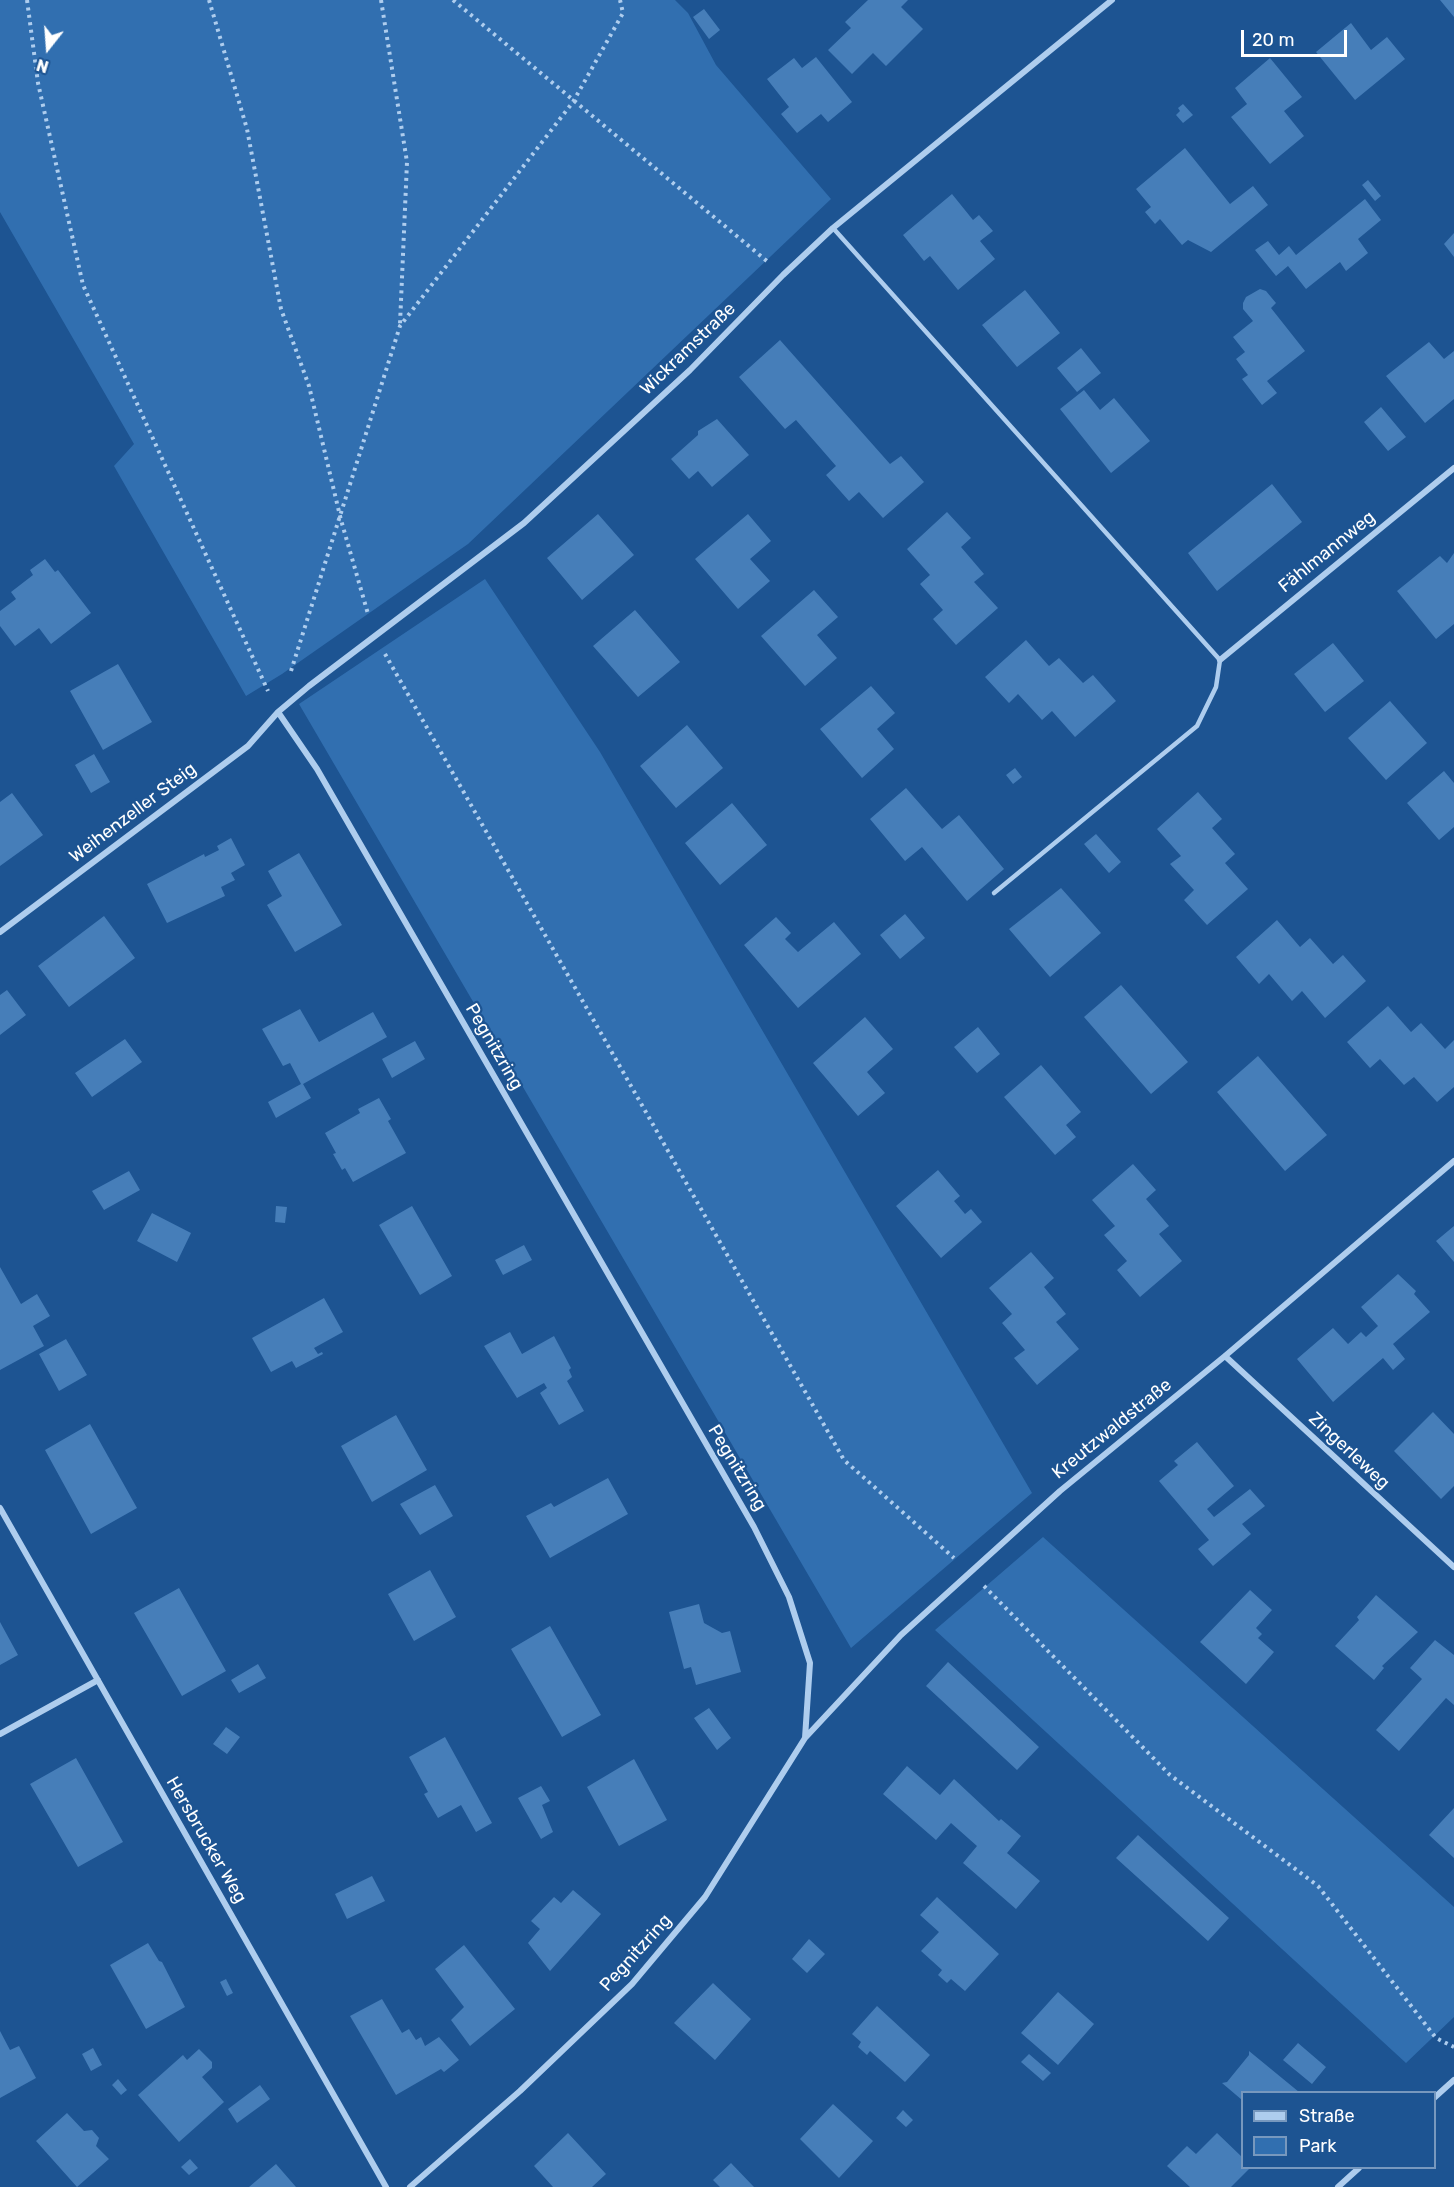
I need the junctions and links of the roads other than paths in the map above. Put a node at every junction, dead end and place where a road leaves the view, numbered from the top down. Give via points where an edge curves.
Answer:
1 (1113, 0) edge
2 (833, 228) junction
3 (1454, 468) edge
4 (1220, 660) junction
5 (278, 712) junction
6 (994, 893) dead end
7 (0, 932) edge
8 (1454, 1161) edge
9 (1225, 1356) junction
10 (0, 1508) edge
11 (1454, 1568) edge
12 (98, 1680) junction
13 (0, 1734) edge
14 (805, 1738) junction
15 (1454, 2080) edge
16 (1436, 2096) edge
17 (1358, 2169) edge
18 (386, 2187) edge
19 (410, 2187) edge
20 (1338, 2187) edge

1 - 2 street, Wickramstraße
2 - 4 lane
2 - 5 street, Wickramstraße via 690,370 524,523
3 - 4 street, Fählmannweg
4 - 6 lane via 1216,687 1197,726
5 - 7 street, Weihenzeller Steig via 248,746
5 - 14 street, Pegnitzring via 317,769 754,1527 789,1597 810,1663
8 - 9 street, Kreutzwaldstraße
9 - 11 street, Zingerleweg
9 - 14 street, Kreutzwaldstraße via 1060,1491 970,1572 901,1635
10 - 12 street, Hersbrucker Weg
12 - 13 street
12 - 18 street, Hersbrucker Weg
14 - 19 street, Pegnitzring via 705,1897 632,1984 520,2091
15 - 16 street
17 - 20 street

